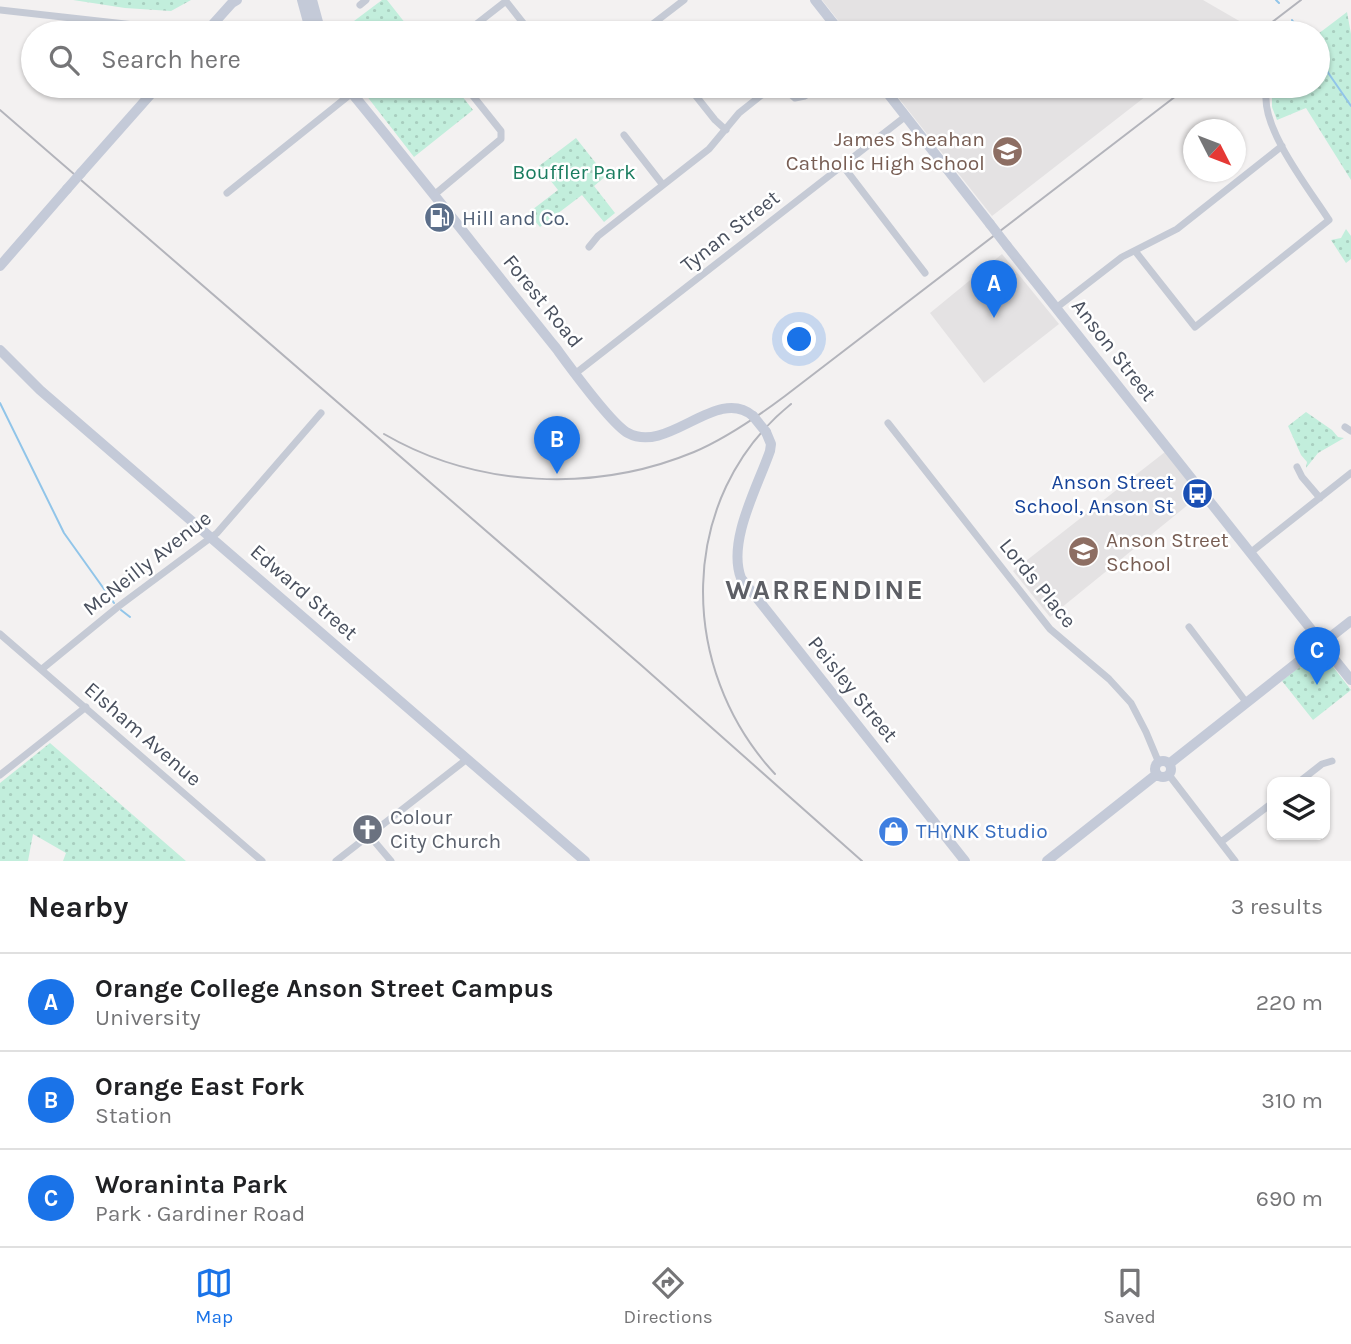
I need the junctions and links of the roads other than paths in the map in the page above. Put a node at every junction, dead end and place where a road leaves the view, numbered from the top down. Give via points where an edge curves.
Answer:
1 (302, 0) edge
2 (312, 0) edge
3 (505, 0) edge
4 (684, 0) edge
5 (815, 0) edge
6 (234, 1) edge
7 (0, 10) edge
8 (93, 21) edge
9 (216, 21) edge
10 (308, 21) edge
11 (318, 21) edge
12 (480, 21) edge
13 (522, 21) edge
14 (657, 21) edge
15 (832, 21) edge
16 (147, 98) edge
17 (338, 98) edge
18 (356, 98) edge
19 (475, 98) edge
20 (698, 98) edge
21 (757, 98) edge
22 (892, 98) edge
23 (1266, 98) edge
24 (906, 116) junction
25 (726, 130) junction
26 (624, 135) dead end
27 (1282, 146) junction
28 (843, 166) junction
29 (663, 185) junction
30 (227, 193) dead end
31 (434, 195) junction
32 (1329, 220) junction
33 (1335, 228) dead end
34 (589, 247) dead end
35 (1135, 251) junction
36 (0, 266) edge
37 (925, 273) dead end
38 (1056, 308) junction
39 (0, 350) edge
40 (576, 373) junction
41 (321, 413) dead end
42 (753, 416) joint
43 (888, 423) dead end
44 (1297, 467) dead end
45 (1351, 473) edge
46 (1320, 498) junction
47 (211, 537) junction
48 (1250, 553) junction
49 (1351, 621) edge
50 (1189, 627) dead end
51 (0, 634) edge
52 (1322, 643) junction
53 (42, 669) junction
54 (1351, 680) edge
55 (1247, 702) junction
56 (86, 708) junction
57 (467, 759) junction
58 (1332, 761) dead end
59 (1163, 769) junction
60 (0, 775) edge
61 (1305, 777) edge
62 (1267, 807) edge
63 (369, 835) junction
64 (1221, 842) junction
65 (262, 861) edge
66 (336, 861) edge
67 (391, 861) edge
68 (584, 861) edge
69 (965, 861) edge
70 (1047, 861) edge
71 (1236, 861) edge

1 - 10 street
2 - 11 street
3 - 12 street
3 - 13 street
4 - 14 street
5 - 15 street
6 - 9 street
7 - 8 street
16 - 36 street, bridge
17 - 30 street
18 - 31 street, Forest Road
19 - 31 street via 501,131 501,139
20 - 25 street
21 - 25 street
22 - 24 street, Anson Street
23 - 27 street via 1268,118
24 - 28 street, Tynan Street
24 - 38 street, Anson Street, bridge
25 - 29 street
26 - 29 street
27 - 32 street
27 - 35 street via 1177,229
28 - 37 street
28 - 40 street, Tynan Street
29 - 34 street
31 - 40 street, Forest Road
32 - 33 street
32 - 35 street via 1195,327
35 - 38 street
38 - 48 street, Anson Street
39 - 47 street, Edward Street
40 - 42 street, Forest Road via 618,426 638,437 657,436 727,408
41 - 47 street, McNeilly Avenue
42 - 69 street, Peisley Street, bridge via 771,443 739,547 741,578
43 - 59 street, Lords Place via 1050,629 1131,703
44 - 46 street
45 - 46 street
46 - 48 street
47 - 53 street, McNeilly Avenue
47 - 57 street, Edward Street
48 - 52 street, Anson Street
49 - 52 street
50 - 55 street
51 - 53 street, Elsham Avenue
52 - 54 street, Anson Street
52 - 55 street
53 - 56 street, Elsham Avenue
55 - 59 street
56 - 60 street
56 - 65 street, Elsham Avenue
57 - 63 street
57 - 68 street, Edward Street
58 - 61 street
59 - 64 street, Lords Place
59 - 70 street
62 - 64 street
63 - 66 street
63 - 67 street
64 - 71 street, Lords Place

